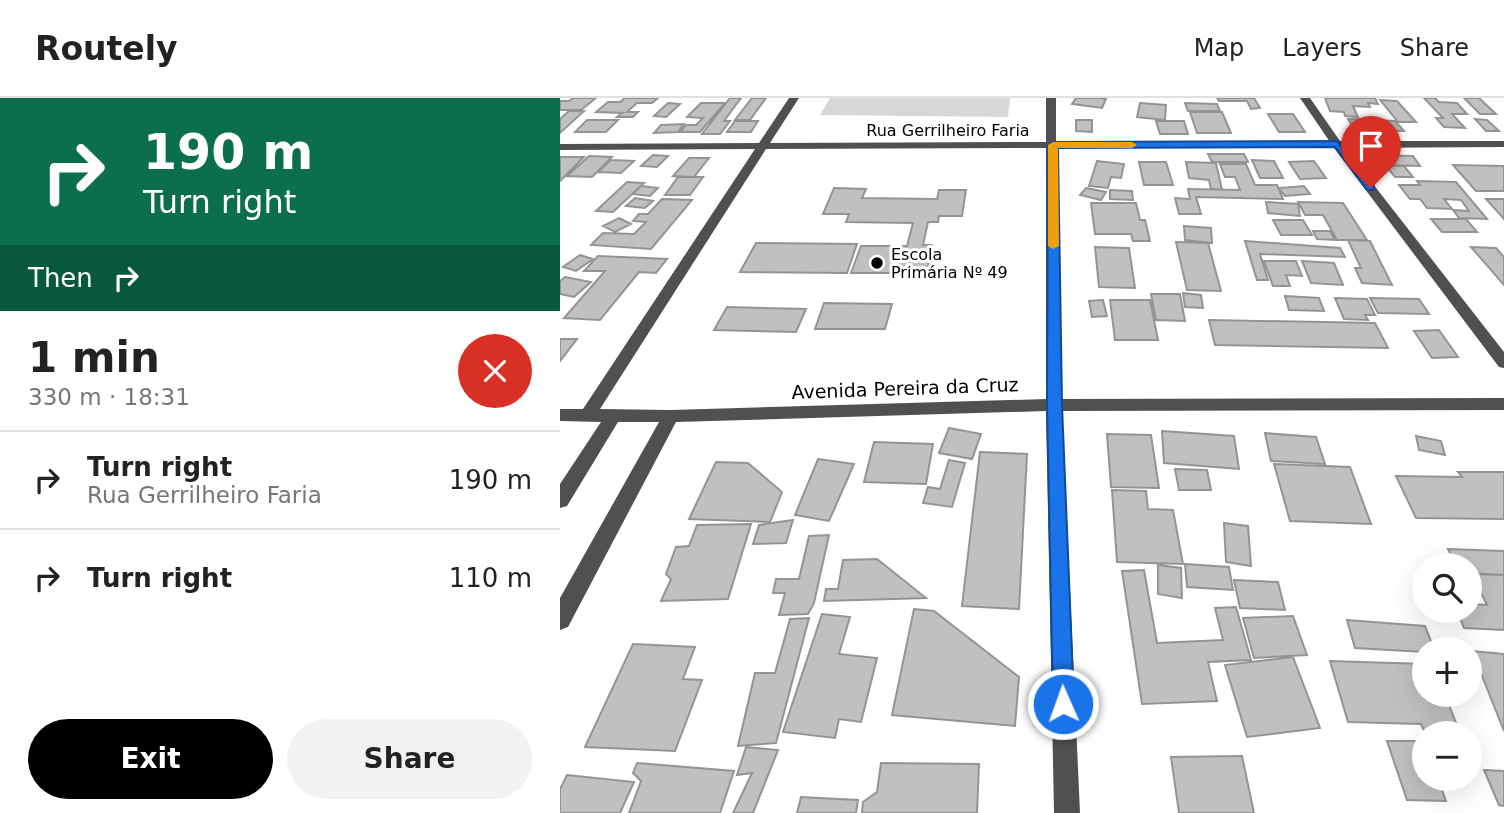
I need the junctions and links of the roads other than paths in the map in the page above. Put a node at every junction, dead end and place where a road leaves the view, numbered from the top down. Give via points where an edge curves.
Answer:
1 (794, 98) edge
2 (1051, 98) edge
3 (1306, 98) edge
4 (1337, 144) junction
5 (1504, 144) edge
6 (1053, 145) junction
7 (560, 147) edge
8 (763, 147) junction
9 (1504, 363) edge
10 (1504, 404) edge
11 (1054, 405) junction
12 (588, 414) junction
13 (560, 415) edge
14 (614, 415) junction
15 (671, 416) junction
16 (560, 500) edge
17 (560, 620) edge
18 (1067, 813) edge

1 - 8 street
2 - 6 street
3 - 4 street
4 - 5 street, Rua Gerrilheiro Faria
4 - 6 street, Rua Gerrilheiro Faria
4 - 9 street
6 - 8 street, Rua Gerrilheiro Faria
6 - 11 street
7 - 8 street, Rua Gerrilheiro Faria
8 - 12 street
10 - 11 street, Avenida Pereira da Cruz
11 - 15 street, Avenida Pereira da Cruz
11 - 18 street
12 - 13 street, Avenida Pereira da Cruz
12 - 14 street, Avenida Pereira da Cruz
14 - 15 street, Avenida Pereira da Cruz
14 - 16 street
15 - 17 street

